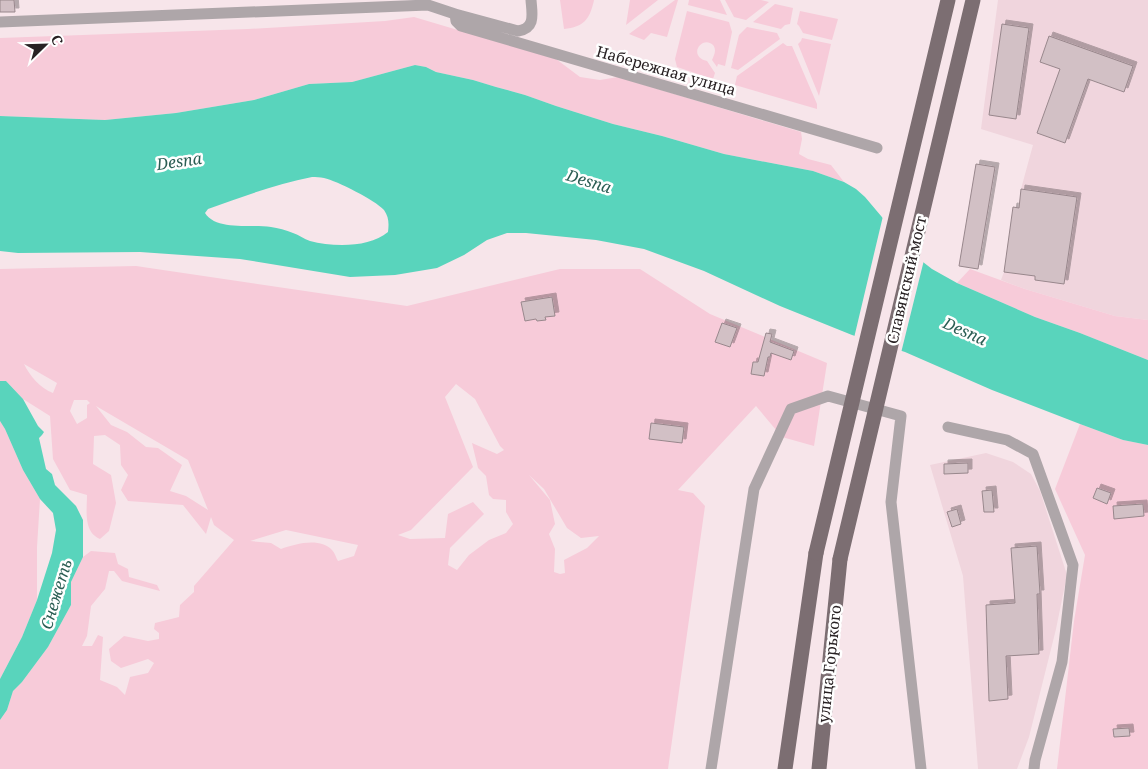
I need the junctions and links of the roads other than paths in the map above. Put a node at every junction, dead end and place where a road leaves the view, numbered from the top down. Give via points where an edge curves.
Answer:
1 (531, 0) edge
2 (948, 0) edge
3 (973, 0) edge
4 (455, 14) junction
5 (0, 22) edge
6 (877, 148) dead end
7 (948, 427) dead end
8 (840, 559) joint
9 (711, 769) edge
10 (785, 769) edge
11 (820, 769) edge
12 (921, 769) edge
13 (1034, 769) edge

1 - 4 street, Набережная улица via 532,17 530,26 525,30 518,31
2 - 10 main road, Славянский мост, bridge via 816,553
3 - 8 main road, Славянский мост, bridge
4 - 5 street, Набережная улица via 428,5
4 - 6 street, Набережная улица via 460,26
7 - 13 street via 1007,440 1033,454 1073,565 1062,662
8 - 11 main road, улица Горького
9 - 12 street via 754,489 791,409 828,396 901,416 891,502

